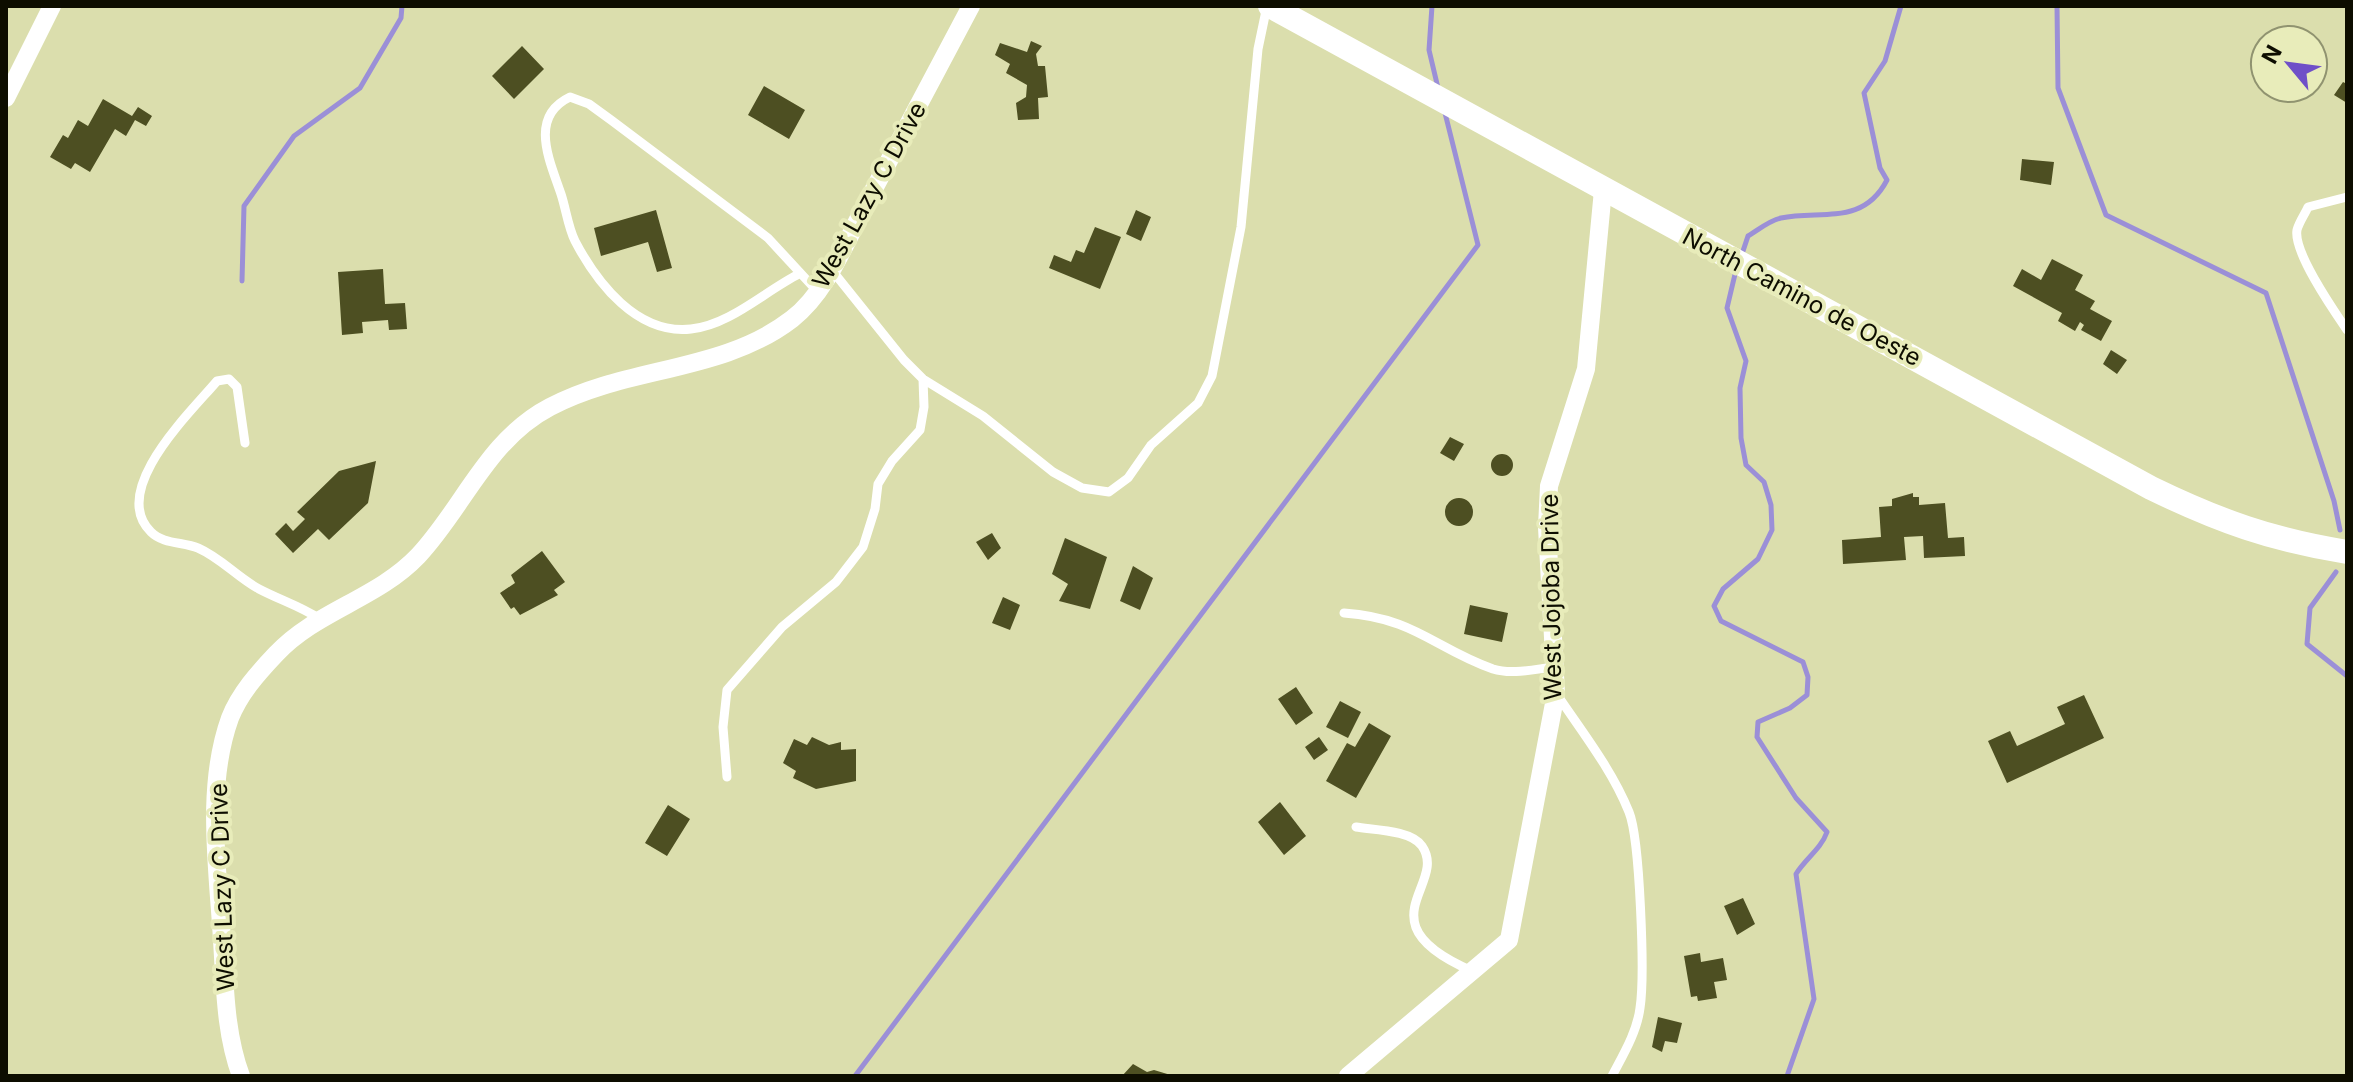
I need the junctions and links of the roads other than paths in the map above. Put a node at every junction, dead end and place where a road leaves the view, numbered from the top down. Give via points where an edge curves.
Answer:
1 (52, 6) edge
2 (971, 6) edge
3 (1269, 6) edge
4 (6, 98) edge
5 (1603, 190) junction
6 (2347, 197) edge
7 (831, 269) junction
8 (799, 274) junction
9 (817, 291) junction
10 (2347, 330) edge
11 (923, 379) junction
12 (245, 443) dead end
13 (2347, 552) edge
14 (1344, 613) dead end
15 (320, 619) junction
16 (1555, 667) junction
17 (1556, 693) junction
18 (727, 777) dead end
19 (1356, 827) dead end
20 (1472, 971) junction
21 (241, 1076) edge
22 (1348, 1076) edge
23 (1612, 1076) edge

1 - 4 street
2 - 7 street, West Lazy C Drive
3 - 5 street, North Camino de Oeste
3 - 11 lane via 1258,49 1241,227 1212,376 1198,403 1109,492 1082,488 1053,472 983,416
5 - 13 street, North Camino de Oeste via 2151,488 2219,521 2294,544
5 - 16 street, West Jojoba Drive via 1586,369 1549,486
6 - 10 lane via 2308,207 2297,231 2314,276
7 - 9 street, West Lazy C Drive
7 - 11 lane
8 - 8 lane via 768,238 600,112 570,97 556,103 543,143 573,239 617,301 637,315 688,330 713,324
8 - 9 lane
9 - 15 street, West Lazy C Drive via 795,317 761,339 716,358 606,382 524,422 465,489 443,528 414,560 374,592
11 - 18 lane via 920,430 878,484 863,547 836,582 782,627 727,690
12 - 15 lane via 237,387 229,379 217,381 154,455 141,496 143,518 159,538 204,551 257,588
14 - 16 lane via 1406,624 1494,669
15 - 21 street, West Lazy C Drive via 279,650 246,688 230,719 219,771 216,845 228,1021
16 - 17 street, West Jojoba Drive
17 - 20 street, West Jojoba Drive via 1509,940
17 - 23 lane via 1606,768 1635,830 1640,1010
19 - 20 lane via 1408,836 1422,846 1426,863 1414,915 1419,934 1430,949
20 - 22 street, West Jojoba Drive

